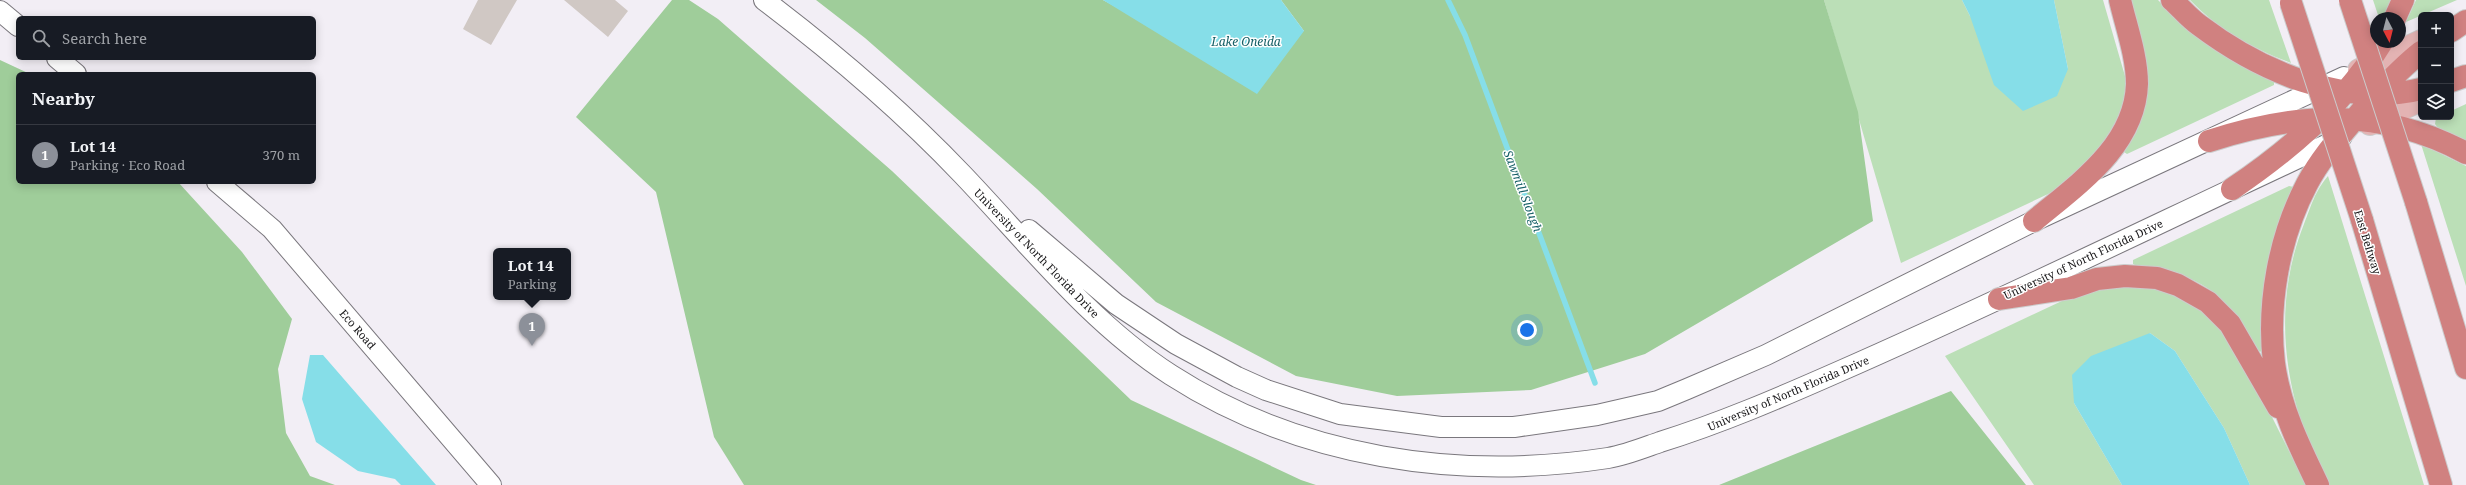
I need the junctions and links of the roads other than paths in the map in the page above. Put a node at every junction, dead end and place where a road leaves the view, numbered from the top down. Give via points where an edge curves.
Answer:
1 (764, 0) edge
2 (2120, 0) edge
3 (2172, 0) edge
4 (2350, 0) edge
5 (2403, 0) edge
6 (2290, 2) edge
7 (0, 11) edge
8 (2398, 12) edge
9 (2466, 20) edge
10 (16, 24) edge
11 (2454, 25) edge
12 (2454, 29) edge
13 (2418, 41) edge
14 (2378, 48) edge
15 (2418, 55) edge
16 (59, 60) edge
17 (2366, 66) junction
18 (74, 72) edge
19 (2466, 78) edge
20 (2454, 80) edge
21 (2345, 84) junction
22 (2454, 84) edge
23 (2324, 86) junction
24 (2418, 89) edge
25 (2376, 94) junction
26 (2418, 101) edge
27 (2320, 118) junction
28 (2364, 123) junction
29 (2339, 139) junction
30 (2208, 141) junction
31 (2466, 153) edge
32 (959, 170) junction
33 (219, 184) edge
34 (2232, 189) junction
35 (2034, 221) junction
36 (1998, 299) junction
37 (2466, 368) edge
38 (2289, 425) junction
39 (491, 485) edge
40 (2318, 485) edge
41 (2441, 485) edge

1 - 32 street, University of North Florida Drive via 857,75
2 - 35 highway via 2133,54 2137,84 2132,112 2118,140 2100,166
3 - 23 highway via 2198,25 2238,52 2284,74
4 - 37 highway, bridge via 2416,202
5 - 8 highway
6 - 41 highway, East Beltway, bridge via 2362,220
7 - 10 street
9 - 11 main road
9 - 12 highway
13 - 17 main road
14 - 17 highway
15 - 25 highway
16 - 18 street
17 - 21 highway
19 - 20 highway
19 - 22 main road
21 - 23 highway
21 - 25 highway
21 - 27 highway
23 - 30 street, University of North Florida Drive
24 - 25 highway
25 - 28 highway
26 - 28 main road
27 - 28 highway
27 - 30 highway via 2272,123
27 - 34 highway via 2268,164
28 - 29 highway
28 - 31 highway via 2419,132
29 - 34 street, University of North Florida Drive
29 - 38 highway via 2307,182 2286,238 2277,275 2272,319 2274,364
30 - 35 street, University of North Florida Drive
32 - 35 street, University of North Florida Drive via 1116,304 1176,344 1237,378 1340,414 1441,427 1514,427 1597,415 1658,401 1766,355
32 - 36 street, University of North Florida Drive via 1083,304 1171,374 1229,407 1291,434 1384,457 1447,466 1517,467 1612,457 1744,414
33 - 39 street, Eco Road via 272,229
34 - 36 street, University of North Florida Drive
36 - 38 highway via 2071,288 2097,279 2125,276 2157,278 2178,285 2208,302 2230,324
38 - 40 highway

